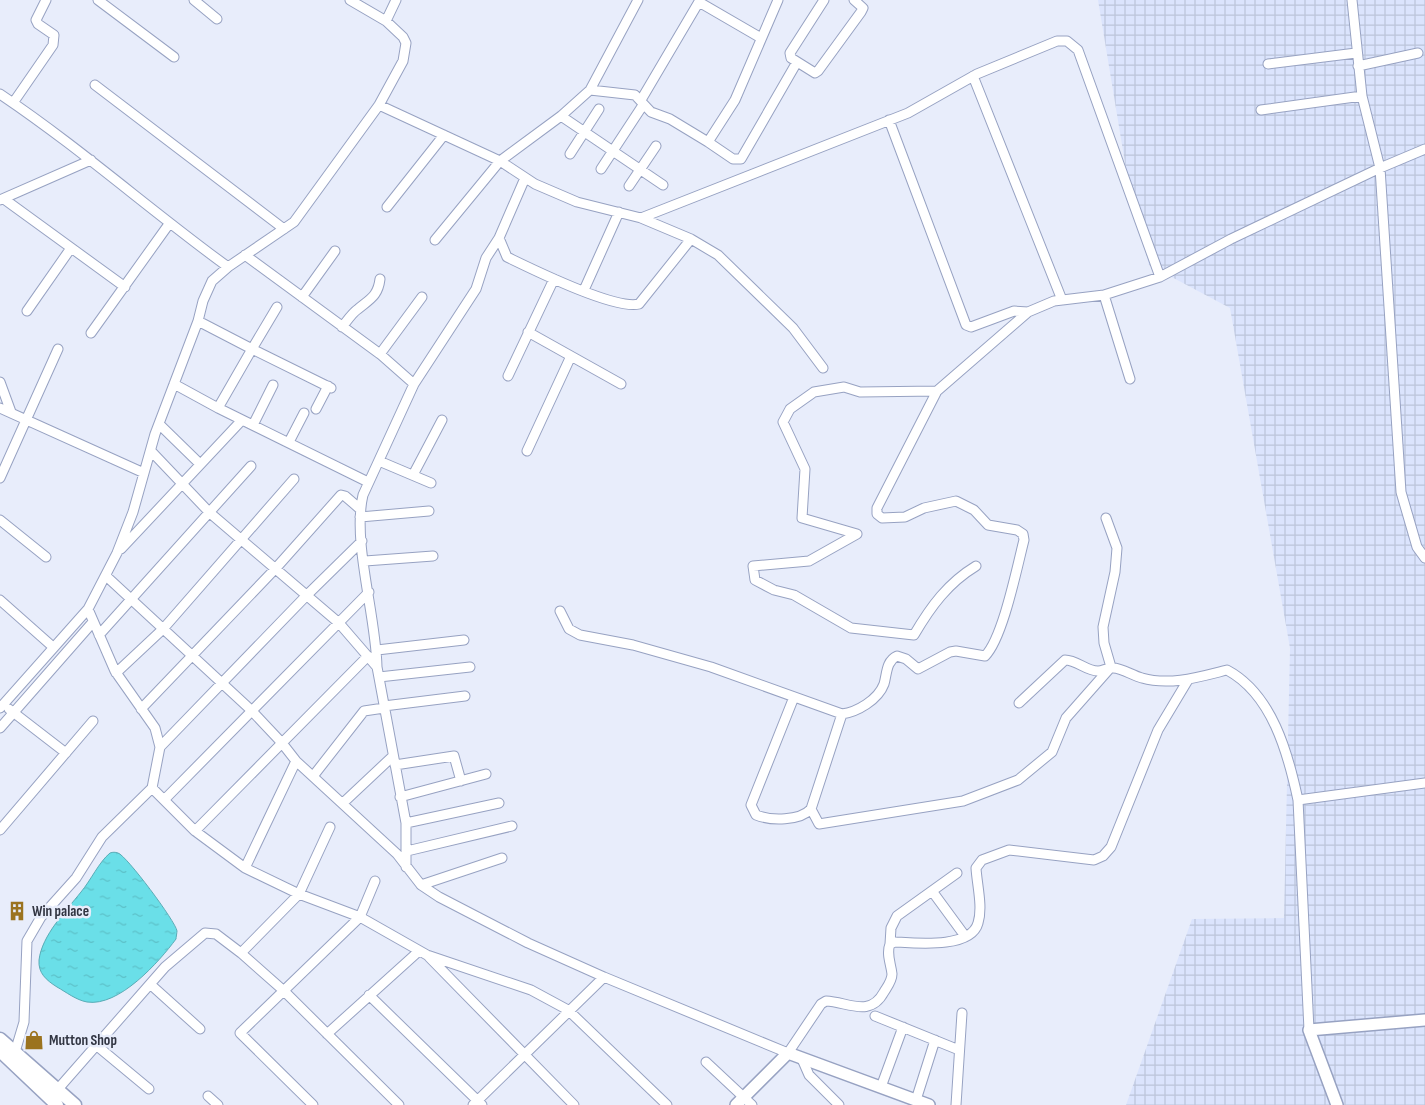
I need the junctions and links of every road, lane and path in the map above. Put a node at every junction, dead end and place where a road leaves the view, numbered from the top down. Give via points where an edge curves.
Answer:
1 (46, 0) edge
2 (98, 0) edge
3 (194, 0) edge
4 (350, 0) edge
5 (396, 0) edge
6 (638, 0) edge
7 (778, 0) edge
8 (824, 0) edge
9 (854, 0) edge
10 (1352, 0) edge
11 (699, 1) edge
12 (217, 19) dead end
13 (386, 21) junction
14 (761, 38) junction
15 (1356, 53) junction
16 (1418, 53) dead end
17 (174, 57) dead end
18 (797, 62) junction
19 (1268, 64) dead end
20 (1358, 66) junction
21 (973, 76) junction
22 (95, 85) dead end
23 (590, 90) junction
24 (0, 94) edge
25 (1362, 96) junction
26 (13, 103) junction
27 (642, 103) junction
28 (379, 105) junction
29 (599, 109) dead end
30 (1261, 110) dead end
31 (561, 116) junction
32 (889, 120) junction
33 (585, 132) junction
34 (444, 135) junction
35 (708, 142) junction
36 (656, 146) dead end
37 (1425, 149) edge
38 (613, 151) junction
39 (570, 154) dead end
40 (91, 160) junction
41 (500, 161) junction
42 (1380, 168) junction
43 (601, 170) dead end
44 (640, 170) junction
45 (525, 178) junction
46 (663, 184) dead end
47 (629, 186) dead end
48 (2, 200) edge
49 (387, 207) dead end
50 (619, 212) junction
51 (641, 218) junction
52 (169, 224) junction
53 (284, 229) junction
54 (499, 238) junction
55 (690, 239) junction
56 (435, 240) dead end
57 (72, 248) junction
58 (335, 251) dead end
59 (244, 255) junction
60 (228, 267) junction
61 (1160, 277) junction
62 (380, 279) dead end
63 (554, 279) junction
64 (125, 288) junction
65 (584, 290) junction
66 (1104, 296) junction
67 (302, 297) junction
68 (422, 297) dead end
69 (1062, 300) junction
70 (277, 307) dead end
71 (27, 311) dead end
72 (1028, 312) junction
73 (198, 321) junction
74 (342, 327) junction
75 (528, 332) junction
76 (91, 334) dead end
77 (58, 349) dead end
78 (252, 349) junction
79 (380, 354) junction
80 (571, 356) junction
81 (823, 368) dead end
82 (508, 376) dead end
83 (1130, 378) dead end
84 (0, 382) edge
85 (174, 384) junction
86 (414, 384) junction
87 (620, 384) dead end
88 (273, 385) dead end
89 (937, 392) junction
90 (0, 408) edge
91 (218, 408) junction
92 (316, 409) dead end
93 (10, 412) junction
94 (304, 413) dead end
95 (26, 420) junction
96 (242, 420) junction
97 (442, 420) dead end
98 (159, 424) junction
99 (253, 425) junction
100 (289, 442) junction
101 (151, 451) junction
102 (527, 451) dead end
103 (379, 461) junction
104 (200, 464) junction
105 (251, 466) dead end
106 (144, 473) junction
107 (413, 475) junction
108 (0, 478) edge
109 (294, 479) dead end
110 (368, 482) junction
111 (431, 483) dead end
112 (181, 484) junction
113 (429, 511) dead end
114 (210, 513) junction
115 (360, 513) junction
116 (1106, 518) dead end
117 (0, 520) edge
118 (241, 540) junction
119 (362, 541) junction
120 (117, 553) junction
121 (433, 556) dead end
122 (46, 557) dead end
123 (1425, 558) edge
124 (364, 561) junction
125 (976, 566) dead end
126 (276, 568) junction
127 (106, 576) junction
128 (369, 592) junction
129 (306, 594) junction
130 (130, 599) junction
131 (0, 600) edge
132 (88, 609) junction
133 (560, 611) dead end
134 (93, 622) junction
135 (339, 623) junction
136 (163, 629) junction
137 (99, 635) junction
138 (464, 640) dead end
139 (53, 646) junction
140 (377, 650) junction
141 (368, 656) junction
142 (192, 657) junction
143 (377, 666) junction
144 (470, 667) dead end
145 (1111, 667) junction
146 (116, 673) junction
147 (378, 677) junction
148 (1188, 680) junction
149 (222, 683) junction
150 (465, 696) dead end
151 (794, 697) junction
152 (1019, 703) dead end
153 (2, 706) edge
154 (384, 707) junction
155 (141, 709) junction
156 (251, 710) junction
157 (13, 712) junction
158 (842, 714) junction
159 (93, 721) dead end
160 (0, 728) edge
161 (282, 743) junction
162 (160, 747) junction
163 (66, 753) junction
164 (296, 761) junction
165 (394, 761) junction
166 (486, 774) dead end
167 (314, 775) junction
168 (461, 781) junction
169 (1425, 783) edge
170 (152, 788) junction
171 (400, 797) junction
172 (164, 800) junction
173 (1298, 800) junction
174 (343, 803) junction
175 (499, 803) dead end
176 (811, 809) junction
177 (406, 823) junction
178 (330, 826) dead end
179 (512, 826) dead end
180 (0, 830) edge
181 (195, 831) junction
182 (407, 851) junction
183 (502, 858) dead end
184 (406, 867) junction
185 (245, 868) junction
186 (957, 873) dead end
187 (375, 881) dead end
188 (421, 885) junction
189 (932, 891) junction
190 (299, 894) junction
191 (360, 917) junction
192 (965, 936) junction
193 (890, 944) junction
194 (241, 953) junction
195 (423, 953) junction
196 (604, 977) junction
197 (150, 984) junction
198 (284, 991) junction
199 (370, 995) junction
200 (568, 1010) junction
201 (962, 1013) dead end
202 (876, 1016) dead end
203 (1425, 1020) edge
204 (904, 1028) junction
205 (200, 1029) dead end
206 (1309, 1030) junction
207 (328, 1034) junction
208 (0, 1039) edge
209 (935, 1040) junction
210 (96, 1045) junction
211 (959, 1050) junction
212 (0, 1051) edge
213 (15, 1052) junction
214 (788, 1053) junction
215 (524, 1055) junction
216 (802, 1059) junction
217 (706, 1062) dead end
218 (881, 1087) junction
219 (149, 1089) dead end
220 (208, 1096) dead end
221 (51, 1099) edge
222 (916, 1100) junction
223 (740, 1101) edge
224 (477, 1104) edge
225 (75, 1105) edge
226 (218, 1105) edge
227 (313, 1105) edge
228 (399, 1105) edge
229 (574, 1105) edge
230 (667, 1105) edge
231 (752, 1105) edge
232 (839, 1105) edge
233 (929, 1105) edge
234 (956, 1105) edge
235 (1337, 1105) edge

1 - 26 street via 36,20 54,35 53,45
2 - 17 street
3 - 12 street
4 - 13 street
5 - 13 street
6 - 23 street
7 - 14 street
8 - 18 street via 790,53
9 - 18 street via 862,12 818,71 812,72
10 - 15 street
11 - 14 street
11 - 27 street
13 - 28 street via 404,37 406,52
14 - 35 street via 735,100
15 - 19 street
15 - 20 street
16 - 20 street
18 - 35 street via 741,159 733,159
20 - 25 street
21 - 32 street via 908,113
21 - 61 street via 1057,41 1074,45
21 - 69 street
22 - 53 street
23 - 27 street via 632,94
23 - 31 street
24 - 26 street
25 - 30 street
25 - 42 street
26 - 40 street
27 - 35 street via 651,112 670,119
27 - 38 street
28 - 34 street
28 - 53 street via 294,222
29 - 33 street
31 - 33 street
31 - 41 street
32 - 51 street
32 - 72 street via 966,325 971,327 1014,311
33 - 38 street
33 - 39 street
34 - 41 street
34 - 49 street
36 - 44 street
37 - 42 street
38 - 43 street
38 - 44 street
40 - 48 street
40 - 52 street
41 - 45 street
41 - 56 street
42 - 61 street
42 - 123 street via 1401,492 1417,547
44 - 46 street
44 - 47 street
45 - 50 street via 577,202
45 - 54 street
48 - 57 street
50 - 51 street
50 - 65 street
51 - 55 street
52 - 60 street
52 - 64 street
53 - 59 street
54 - 63 street via 507,256
54 - 86 street via 486,258 476,289
55 - 65 street via 638,304 628,305
55 - 81 street via 733,267 792,328
57 - 64 street
57 - 71 street
58 - 67 street
59 - 60 street
59 - 67 street
60 - 73 street via 212,281 202,301
61 - 66 street
62 - 74 street via 379,290 372,299 359,307
63 - 65 street
63 - 75 street
64 - 76 street
66 - 69 street
66 - 83 street
67 - 74 street
68 - 79 street
69 - 72 street
70 - 78 street
72 - 89 street
73 - 78 street
73 - 85 street
74 - 79 street
75 - 80 street
75 - 82 street
77 - 95 street
78 - 91 street
78 - 92 street via 329,387
79 - 86 street
80 - 87 street
80 - 102 street
84 - 93 street
85 - 91 street
85 - 98 street
86 - 103 street
88 - 99 street
89 - 125 street via 860,392 844,387 814,392 790,408 783,422 805,468 802,518 857,534 809,560 754,566 755,580 774,590 794,595 851,628 914,635 934,602 958,577
89 - 158 street via 877,508 877,514 882,518 905,517 924,508 956,501 974,510 988,525 1023,534 1008,602 1001,625 985,656 950,652 918,669 906,659 896,656 889,663 880,691 863,707
90 - 93 street
91 - 96 street
93 - 95 street
94 - 100 street
95 - 106 street
95 - 108 street
96 - 99 street
96 - 104 street
97 - 107 street
98 - 101 street
98 - 104 street
99 - 100 street
100 - 110 street
101 - 106 street
101 - 112 street
103 - 107 street
103 - 110 street
104 - 112 street
105 - 114 street
106 - 120 street
107 - 111 street
109 - 118 street
110 - 115 street
112 - 114 street
112 - 120 street
113 - 115 street
114 - 118 street
114 - 130 street
115 - 119 street
115 - 126 street via 341,495
116 - 145 street via 1117,548 1103,627
117 - 122 street
118 - 126 street
118 - 136 street
119 - 124 street
119 - 129 street
120 - 127 street
121 - 124 street
124 - 128 street
126 - 129 street
126 - 142 street
127 - 130 street
127 - 132 street
128 - 135 street
128 - 140 street
129 - 135 street
129 - 149 street
130 - 136 street
130 - 137 street
131 - 139 street
132 - 134 street
132 - 139 street
133 - 151 street via 569,629 580,634 710,667
134 - 137 street
134 - 157 street
135 - 141 street
135 - 156 street
136 - 142 street
136 - 146 street
137 - 146 street
138 - 140 street
139 - 153 street
140 - 143 street
141 - 143 street
141 - 161 street
142 - 149 street
142 - 155 street
143 - 147 street
144 - 147 street
145 - 148 street via 1160,681
145 - 152 street via 1098,671 1065,660
145 - 176 street via 1066,718 1052,752 1018,780 963,802 888,815 820,824
146 - 155 street
147 - 154 street
148 - 173 street via 1227,670 1240,678 1265,706 1276,729
148 - 192 street via 1158,730 1111,847 1094,860 1009,850 982,860 976,868 978,925
149 - 156 street
149 - 162 street
150 - 154 street
151 - 158 street
151 - 176 street via 751,805 756,815 762,818 798,817
153 - 157 street
154 - 165 street
154 - 167 street via 364,711
155 - 162 street via 154,728
156 - 161 street
156 - 172 street
157 - 160 street
157 - 163 street
158 - 176 street
159 - 163 street
161 - 164 street
161 - 181 street
162 - 170 street
163 - 180 street
164 - 167 street
164 - 185 street
165 - 168 street via 454,756
165 - 171 street
165 - 174 street
166 - 168 street
167 - 174 street
168 - 171 street
169 - 173 street
170 - 172 street
170 - 213 street via 102,837 76,878 41,917 27,941 24,1022
171 - 177 street
172 - 181 street
173 - 206 street
174 - 184 street via 397,854
175 - 177 street
177 - 182 street
178 - 190 street
179 - 182 street
181 - 185 street
182 - 184 street
183 - 188 street
184 - 188 street
185 - 190 street
186 - 189 street
187 - 191 street
188 - 196 street via 528,943
189 - 192 street
189 - 193 street via 897,916 891,928
190 - 191 street
190 - 194 street
191 - 195 street
191 - 198 street
192 - 193 street via 938,944
193 - 214 street via 891,979 881,998 862,1009 826,1001
194 - 197 street via 216,934 205,933
194 - 198 street
195 - 199 street
195 - 200 street via 531,990
195 - 215 street
196 - 200 street
196 - 214 street
197 - 205 street
197 - 210 street
198 - 207 street
198 - 227 street via 240,1033
199 - 207 street
199 - 224 street
200 - 215 street
200 - 230 street
201 - 211 street
202 - 204 street
203 - 206 street
204 - 209 street
204 - 218 street
206 - 235 street
207 - 228 street
208 - 213 main road
209 - 211 street
209 - 222 street
210 - 219 street
210 - 221 street
211 - 234 street
212 - 221 main road
213 - 221 main road
214 - 216 street
214 - 223 street
215 - 224 street
215 - 229 street
216 - 218 street
216 - 232 street via 808,1075
217 - 223 street
218 - 222 street
220 - 226 street
221 - 225 main road
222 - 233 street
223 - 231 street

